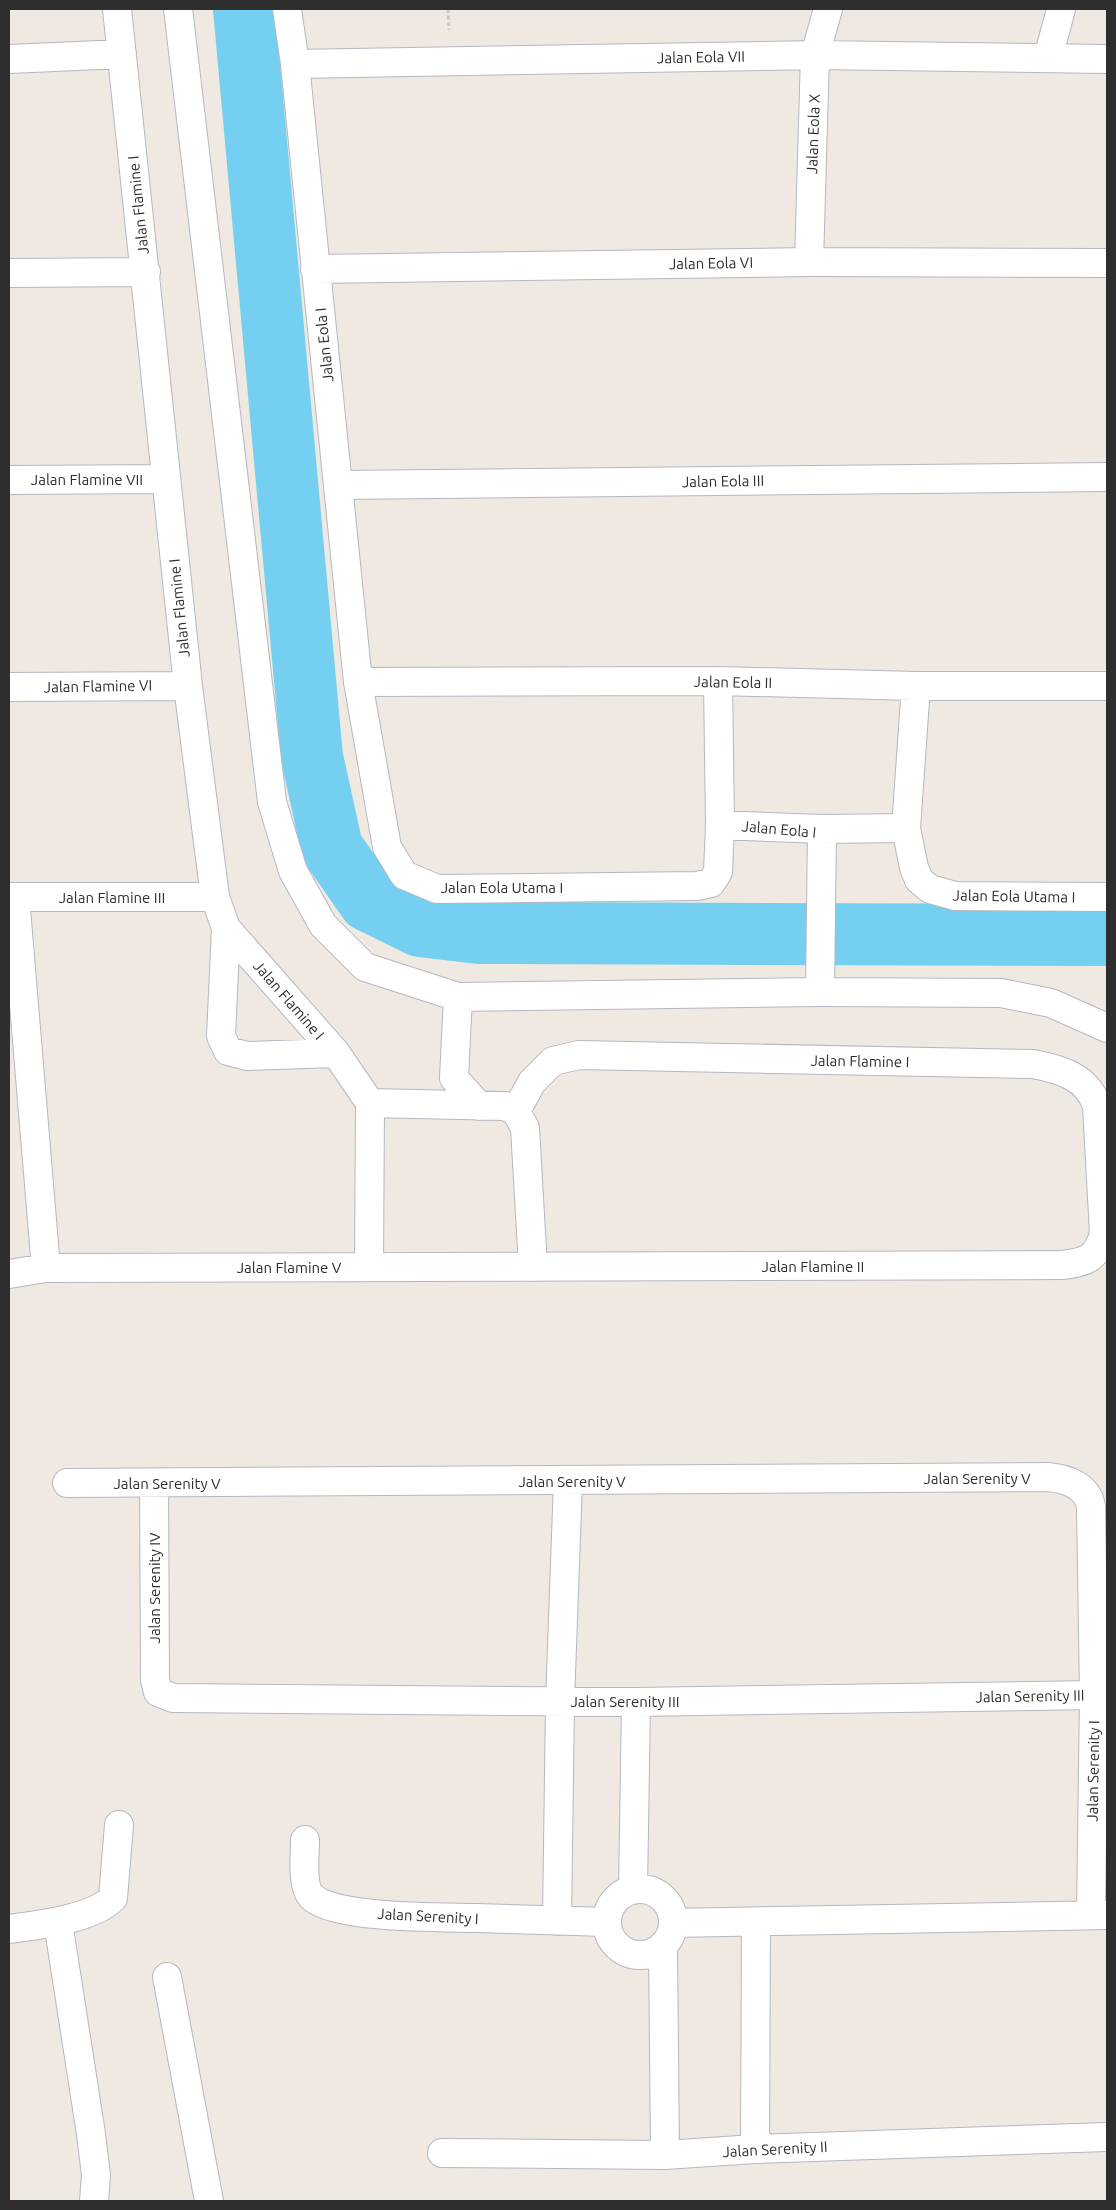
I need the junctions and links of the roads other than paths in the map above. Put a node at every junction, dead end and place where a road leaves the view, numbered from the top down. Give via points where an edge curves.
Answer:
1 (117, 9) edge
2 (178, 9) edge
3 (288, 9) edge
4 (828, 9) edge
5 (1061, 9) edge
6 (122, 54) junction
7 (815, 55) junction
8 (1048, 58) junction
9 (9, 59) edge
10 (1107, 59) edge
11 (295, 64) junction
12 (809, 262) junction
13 (1107, 263) edge
14 (315, 269) junction
15 (146, 272) junction
16 (9, 273) edge
17 (1107, 477) edge
18 (166, 479) junction
19 (9, 480) edge
20 (339, 484) junction
21 (718, 681) junction
22 (358, 682) junction
23 (188, 686) junction
24 (916, 686) junction
25 (1107, 686) edge
26 (9, 687) edge
27 (720, 825) junction
28 (906, 828) junction
29 (822, 829) junction
30 (215, 896) junction
31 (12, 897) edge
32 (1107, 897) edge
33 (226, 928) junction
34 (820, 980) junction
35 (458, 997) junction
36 (1107, 1028) edge
37 (336, 1053) junction
38 (454, 1078) junction
39 (370, 1103) junction
40 (422, 1104) junction
41 (478, 1106) junction
42 (516, 1112) junction
43 (1092, 1258) joint
44 (369, 1267) junction
45 (533, 1267) junction
46 (46, 1268) junction
47 (9, 1274) edge
48 (568, 1481) junction
49 (67, 1483) dead end
50 (154, 1484) junction
51 (1075, 1484) joint
52 (158, 1692) joint
53 (1094, 1695) junction
54 (560, 1702) junction
55 (636, 1702) junction
56 (119, 1825) dead end
57 (305, 1840) dead end
58 (633, 1890) junction
59 (1099, 1915) edge
60 (557, 1920) junction
61 (58, 1922) junction
62 (606, 1922) junction
63 (756, 1922) junction
64 (9, 1929) edge
65 (668, 1934) junction
66 (167, 1977) dead end
67 (1107, 2137) edge
68 (754, 2149) junction
69 (442, 2153) dead end
70 (665, 2155) junction
71 (94, 2201) edge
72 (210, 2201) edge

1 - 6 street, Jalan Flamine I
2 - 35 street via 272,802 293,871 323,925 365,967
3 - 11 street, Jalan Eola I
4 - 7 street, Jalan Eola X
5 - 8 street
6 - 9 street
6 - 15 street, Jalan Flamine I
7 - 8 street, Jalan Eola VII
7 - 11 street, Jalan Eola VII
7 - 12 street, Jalan Eola X
8 - 10 street, Jalan Eola VII
11 - 14 street, Jalan Eola I
12 - 13 street, Jalan Eola VI
12 - 14 street, Jalan Eola VI
14 - 20 street, Jalan Eola I
15 - 16 street
15 - 18 street, Jalan Flamine I
17 - 20 street, Jalan Eola III
18 - 19 street, Jalan Flamine VII
18 - 23 street, Jalan Flamine I
20 - 22 street, Jalan Eola I
21 - 22 street, Jalan Eola II
21 - 24 street, Jalan Eola II
21 - 27 street, Jalan Eola I
22 - 27 street, Jalan Eola Utama I via 386,846 404,875 428,885 437,888 705,885 716,879 718,872
23 - 26 street, Jalan Flamine VI
23 - 30 street, Jalan Flamine I
24 - 25 street, Jalan Eola II
24 - 28 street, Jalan Eola Utama I
27 - 29 street, Jalan Eola I
28 - 29 street
28 - 32 street, Jalan Eola Utama I via 919,880 942,894
29 - 34 street, Jalan Eola I
30 - 31 street, Jalan Flamine III
30 - 33 street, Jalan Flamine I
31 - 46 street
33 - 37 street, Jalan Flamine I
33 - 37 street via 221,1036 228,1051 247,1056
34 - 35 street
34 - 36 street via 1001,993 1051,1003
35 - 38 street
37 - 39 street, Jalan Flamine I
38 - 40 street
38 - 41 street
39 - 40 street
39 - 44 street
40 - 41 street
41 - 42 street via 505,1106
42 - 43 street, Jalan Flamine I via 532,1082 553,1062 579,1055 1033,1064 1054,1068 1074,1076 1090,1090 1097,1106 1105,1227
42 - 45 street via 524,1128
43 - 45 street, Jalan Flamine II via 1062,1265
44 - 45 street, Jalan Flamine V
44 - 46 street, Jalan Flamine V
46 - 47 street, Jalan Flamine V
48 - 50 street, Jalan Serenity V
48 - 51 street, Jalan Serenity V via 1048,1477
48 - 54 street
49 - 50 street, Jalan Serenity V
50 - 52 street, Jalan Serenity IV via 154,1664
51 - 53 street, Jalan Serenity I via 1087,1494 1092,1507
52 - 54 street, Jalan Serenity III via 173,1698
53 - 55 street, Jalan Serenity III
53 - 59 street, Jalan Serenity I
54 - 55 street, Jalan Serenity III
54 - 60 street
55 - 58 street
56 - 61 street via 113,1898 106,1906
57 - 60 street, Jalan Serenity I via 304,1873 312,1898 342,1910 396,1916
58 - 62 street via 614,1901
58 - 65 street via 645,1890 665,1901 671,1912
59 - 63 street, Jalan Serenity I
60 - 62 street, Jalan Serenity I
61 - 64 street
61 - 71 street via 91,2134 96,2174
62 - 65 street via 616,1945 628,1952 653,1952
63 - 65 street, Jalan Serenity I
63 - 68 street
65 - 70 street
66 - 72 street
67 - 68 street, Jalan Serenity II
68 - 70 street, Jalan Serenity II
69 - 70 street, Jalan Serenity II

